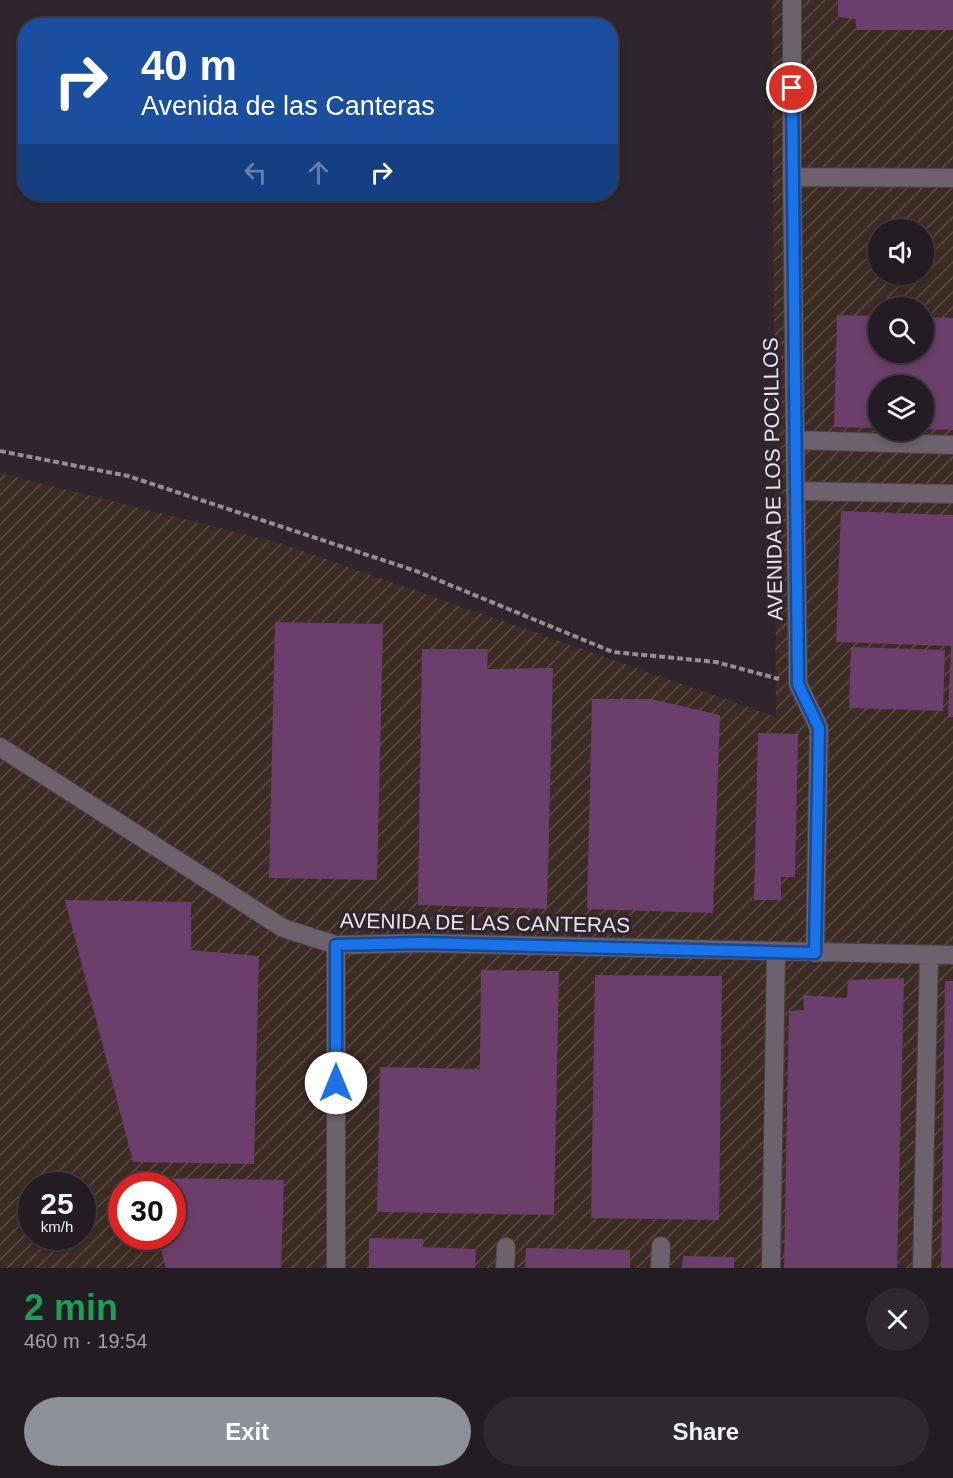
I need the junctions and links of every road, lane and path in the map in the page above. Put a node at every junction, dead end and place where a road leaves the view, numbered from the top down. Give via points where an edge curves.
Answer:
1 (792, 0) edge
2 (792, 177) junction
3 (953, 178) edge
4 (795, 441) junction
5 (953, 445) edge
6 (0, 451) edge
7 (795, 491) junction
8 (953, 494) edge
9 (798, 684) junction
10 (0, 747) edge
11 (336, 945) junction
12 (776, 952) junction
13 (815, 953) junction
14 (929, 955) junction
15 (953, 955) edge
16 (661, 1246) dead end
17 (506, 1247) dead end
18 (336, 1268) edge
19 (505, 1268) edge
20 (660, 1268) edge
21 (771, 1268) edge
22 (922, 1268) edge

1 - 2 street, AVENIDA DE LOS POCILLOS
2 - 3 street
2 - 4 street, AVENIDA DE LOS POCILLOS
4 - 5 street
4 - 7 street, AVENIDA DE LOS POCILLOS
6 - 9 path via 128,476 416,571 613,652 716,662
7 - 8 street
7 - 9 street, AVENIDA DE LOS POCILLOS
9 - 13 street, AVENIDA DE LOS POCILLOS via 819,728
10 - 11 street, AVENIDA DE LAS CANTERAS via 283,928
11 - 12 street, AVENIDA DE LAS CANTERAS via 420,943
11 - 18 street
12 - 13 street, AVENIDA DE LAS CANTERAS
12 - 21 street
13 - 14 street, AVENIDA DE LAS CANTERAS
14 - 15 street, AVENIDA DE LAS CANTERAS
14 - 22 street
16 - 20 street
17 - 19 street

